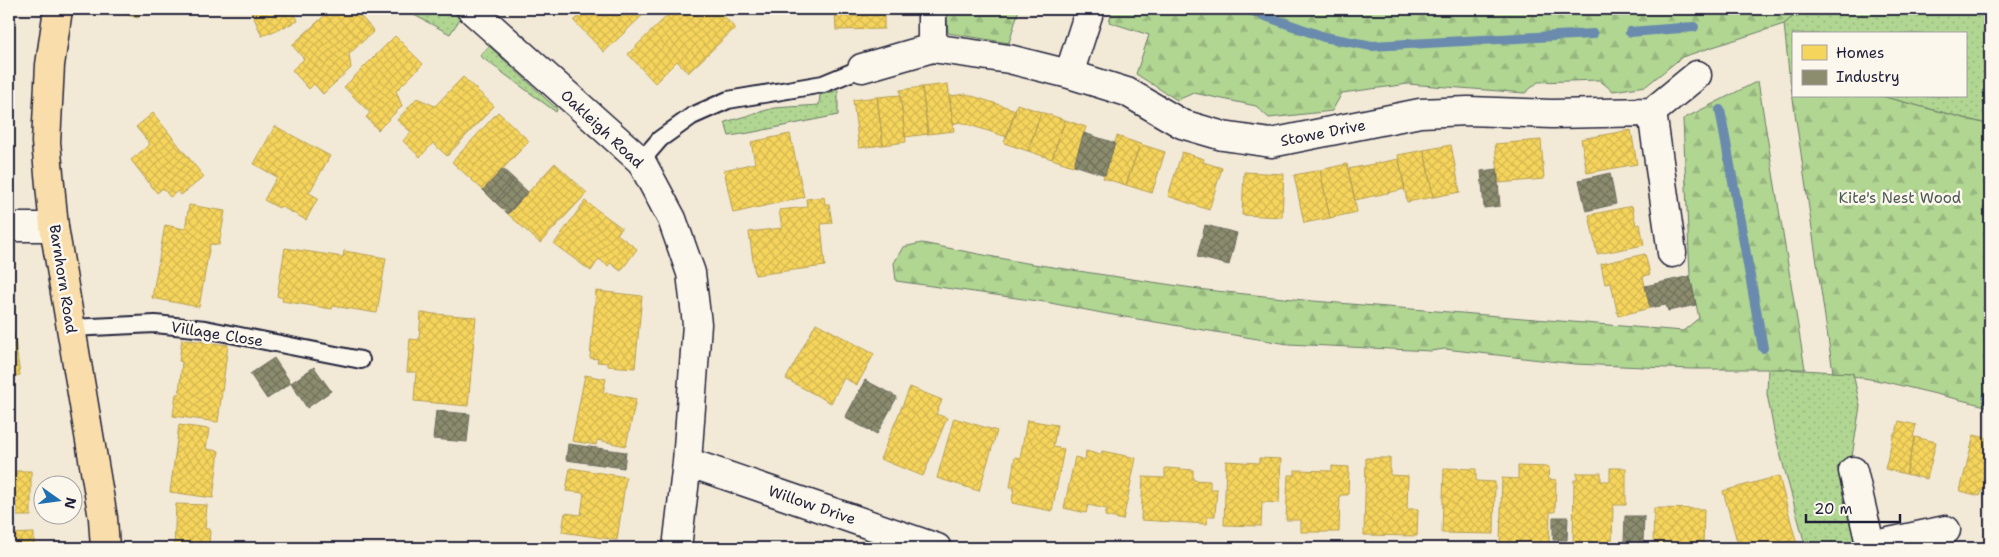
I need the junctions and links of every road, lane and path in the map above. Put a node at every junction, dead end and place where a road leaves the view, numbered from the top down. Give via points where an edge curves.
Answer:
1 (58, 9) edge
2 (471, 9) edge
3 (932, 9) edge
4 (1090, 9) edge
5 (932, 48) junction
6 (862, 68) joint
7 (1069, 74) junction
8 (1697, 75) dead end
9 (1652, 112) junction
10 (641, 161) junction
11 (9, 226) edge
12 (54, 227) junction
13 (1672, 253) dead end
14 (71, 328) junction
15 (361, 360) dead end
16 (687, 462) junction
17 (1853, 471) dead end
18 (1946, 530) dead end
19 (1871, 547) edge
20 (105, 548) edge
21 (677, 548) edge
22 (937, 548) edge

1 - 12 highway, Barnhorn Road via 50,65 46,142
2 - 10 street, Oakleigh Road
3 - 5 street
4 - 7 street
5 - 6 street, Stowe Drive
5 - 7 street, Stowe Drive via 1009,59
6 - 10 lane via 823,84 728,100 692,116 660,139
7 - 9 street, Stowe Drive via 1127,92 1182,124 1223,136 1271,143 1420,113
8 - 9 street
9 - 13 street
10 - 16 street, Oakleigh Road via 672,219 691,273 698,324 682,366
11 - 12 street
12 - 14 highway, Barnhorn Road
14 - 15 lane, Village Close via 154,324 205,329
14 - 20 highway, Barnhorn Road via 104,518
16 - 21 street, Oakleigh Road
16 - 22 street, Willow Drive
17 - 19 street
18 - 19 street

